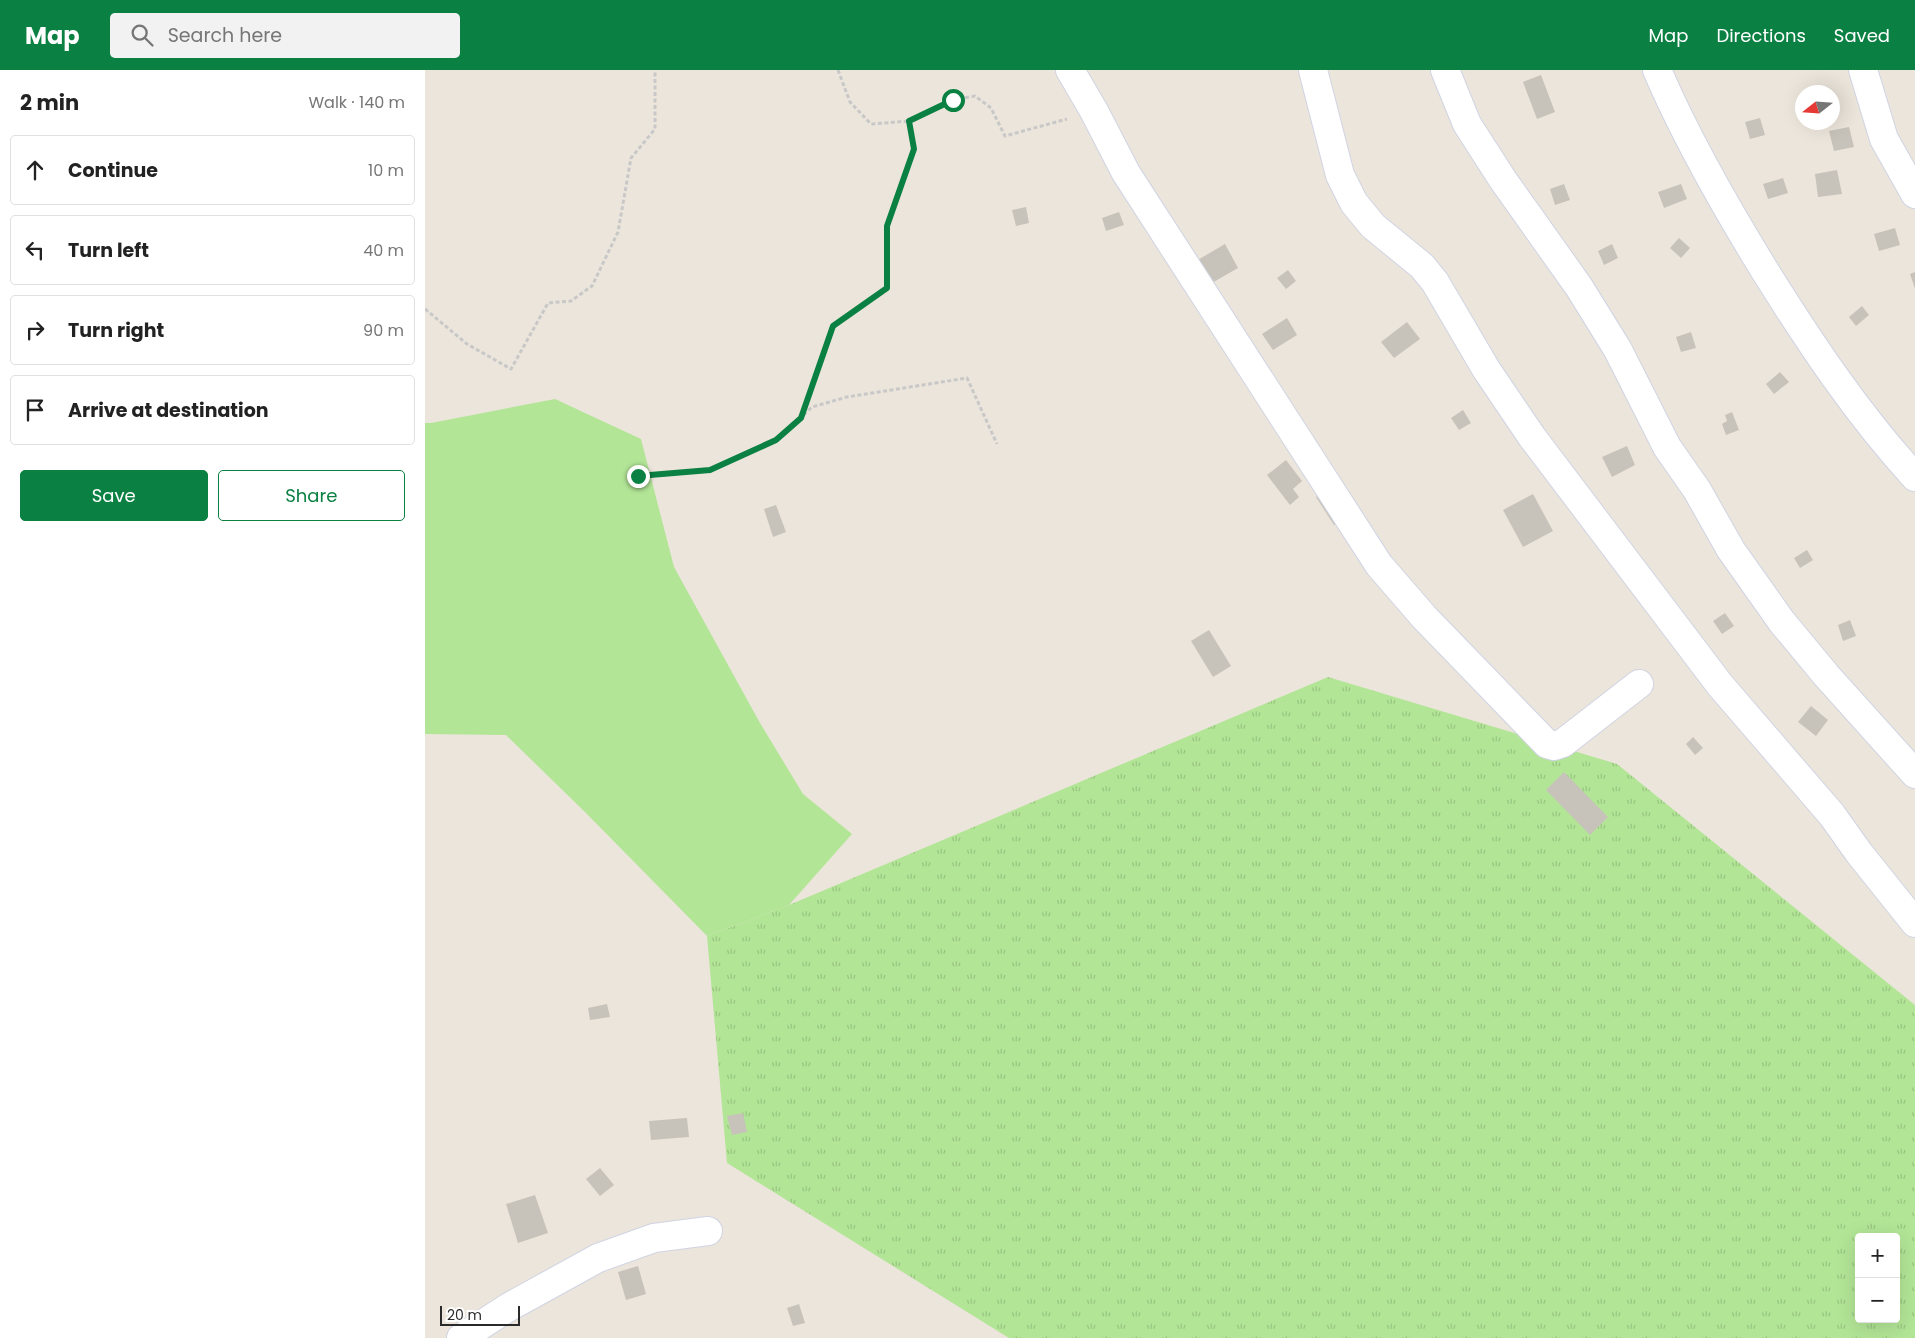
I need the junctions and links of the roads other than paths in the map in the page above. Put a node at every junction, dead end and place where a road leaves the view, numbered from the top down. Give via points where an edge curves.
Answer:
1 (1070, 70) edge
2 (1313, 70) edge
3 (1445, 70) edge
4 (1657, 70) edge
5 (1863, 70) edge
6 (1915, 194) edge
7 (1915, 477) edge
8 (1639, 684) dead end
9 (1915, 774) edge
10 (1915, 923) edge
11 (708, 1231) dead end
12 (461, 1338) edge

1 - 8 street via 1126,173 1379,565 1424,616 1547,744 1554,746 1571,738
2 - 10 street via 1339,175 1354,203 1373,226 1422,266 1435,282 1485,369 1532,437 1720,685 1832,815
3 - 9 street via 1467,124 1579,287 1613,342 1667,447 1697,490 1731,550 1782,622
4 - 7 street via 1693,146 1798,324 1887,447
5 - 6 street via 1884,140
11 - 12 street via 654,1238 598,1258 509,1307

